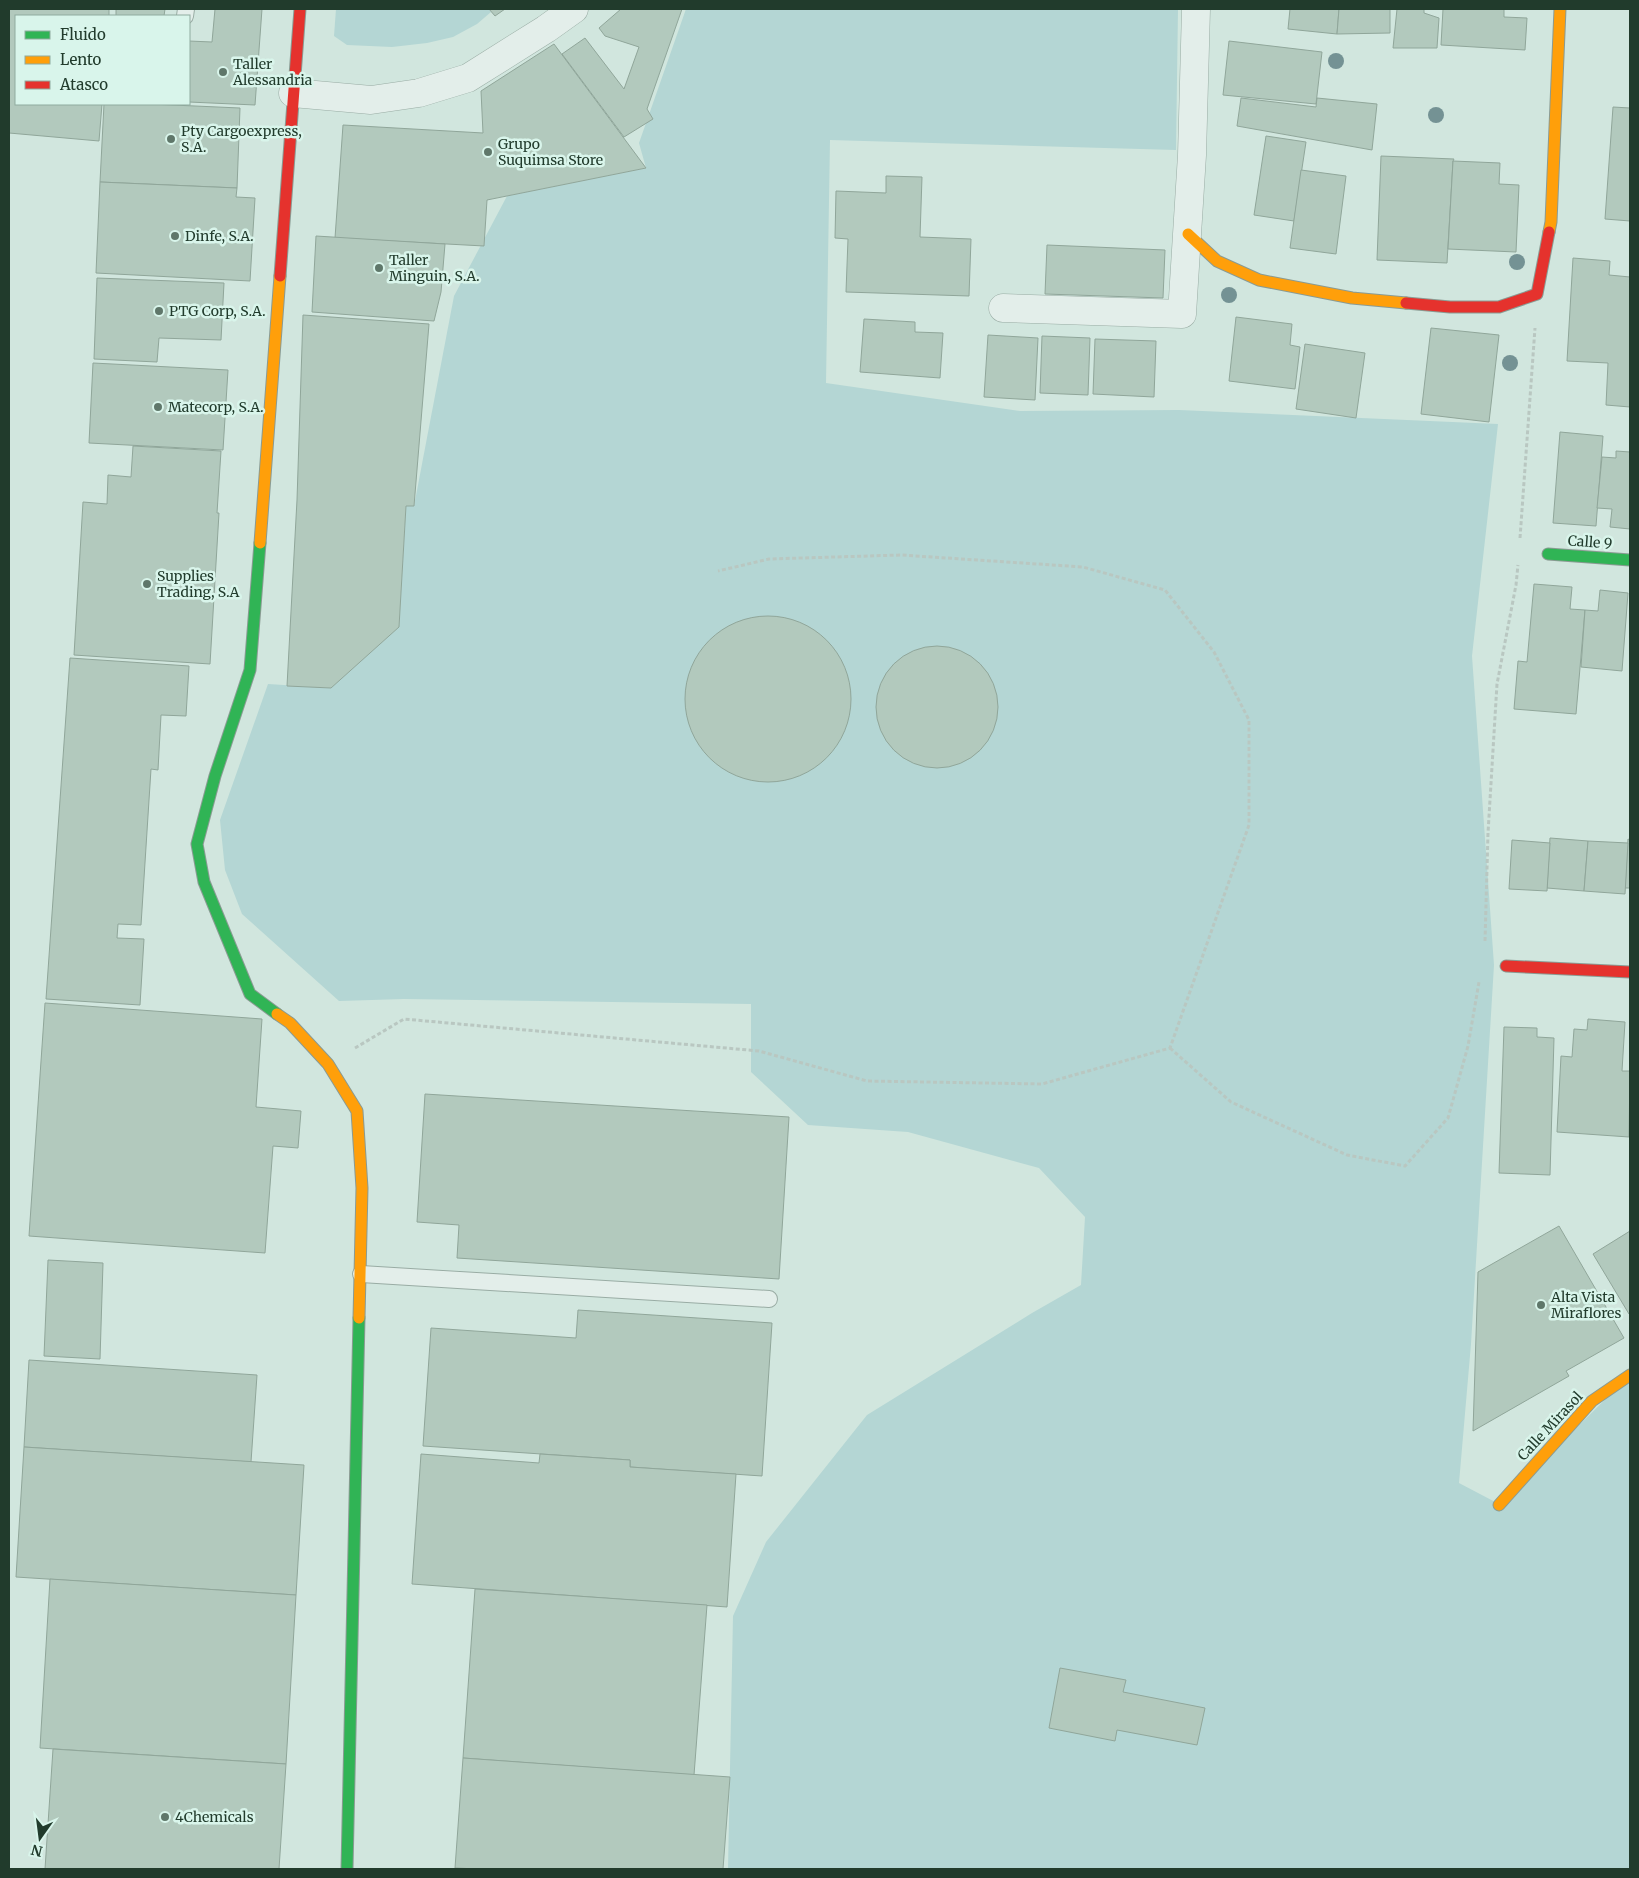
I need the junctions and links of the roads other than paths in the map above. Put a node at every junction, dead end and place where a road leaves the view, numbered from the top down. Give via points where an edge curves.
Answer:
1 (300, 9) edge
2 (574, 9) edge
3 (1196, 9) edge
4 (1560, 9) edge
5 (293, 93) junction
6 (1188, 234) junction
7 (1003, 308) dead end
8 (1548, 554) dead end
9 (1630, 560) edge
10 (1506, 966) dead end
11 (1630, 972) edge
12 (360, 1274) junction
13 (769, 1299) dead end
14 (1630, 1375) edge
15 (1499, 1504) dead end
16 (347, 1869) edge

1 - 5 street
2 - 5 street via 468,78 419,94 371,100
3 - 6 street
4 - 6 street via 1551,222 1537,294 1498,307 1450,307 1352,298 1259,280 1217,260
5 - 12 street via 250,670 215,776 197,844 204,882 250,994 290,1023 328,1064 357,1110 362,1188
6 - 7 street via 1182,314
8 - 9 street, Calle 9
10 - 11 street
12 - 13 lane
12 - 16 street
14 - 15 street, Calle Mirasol via 1592,1401

